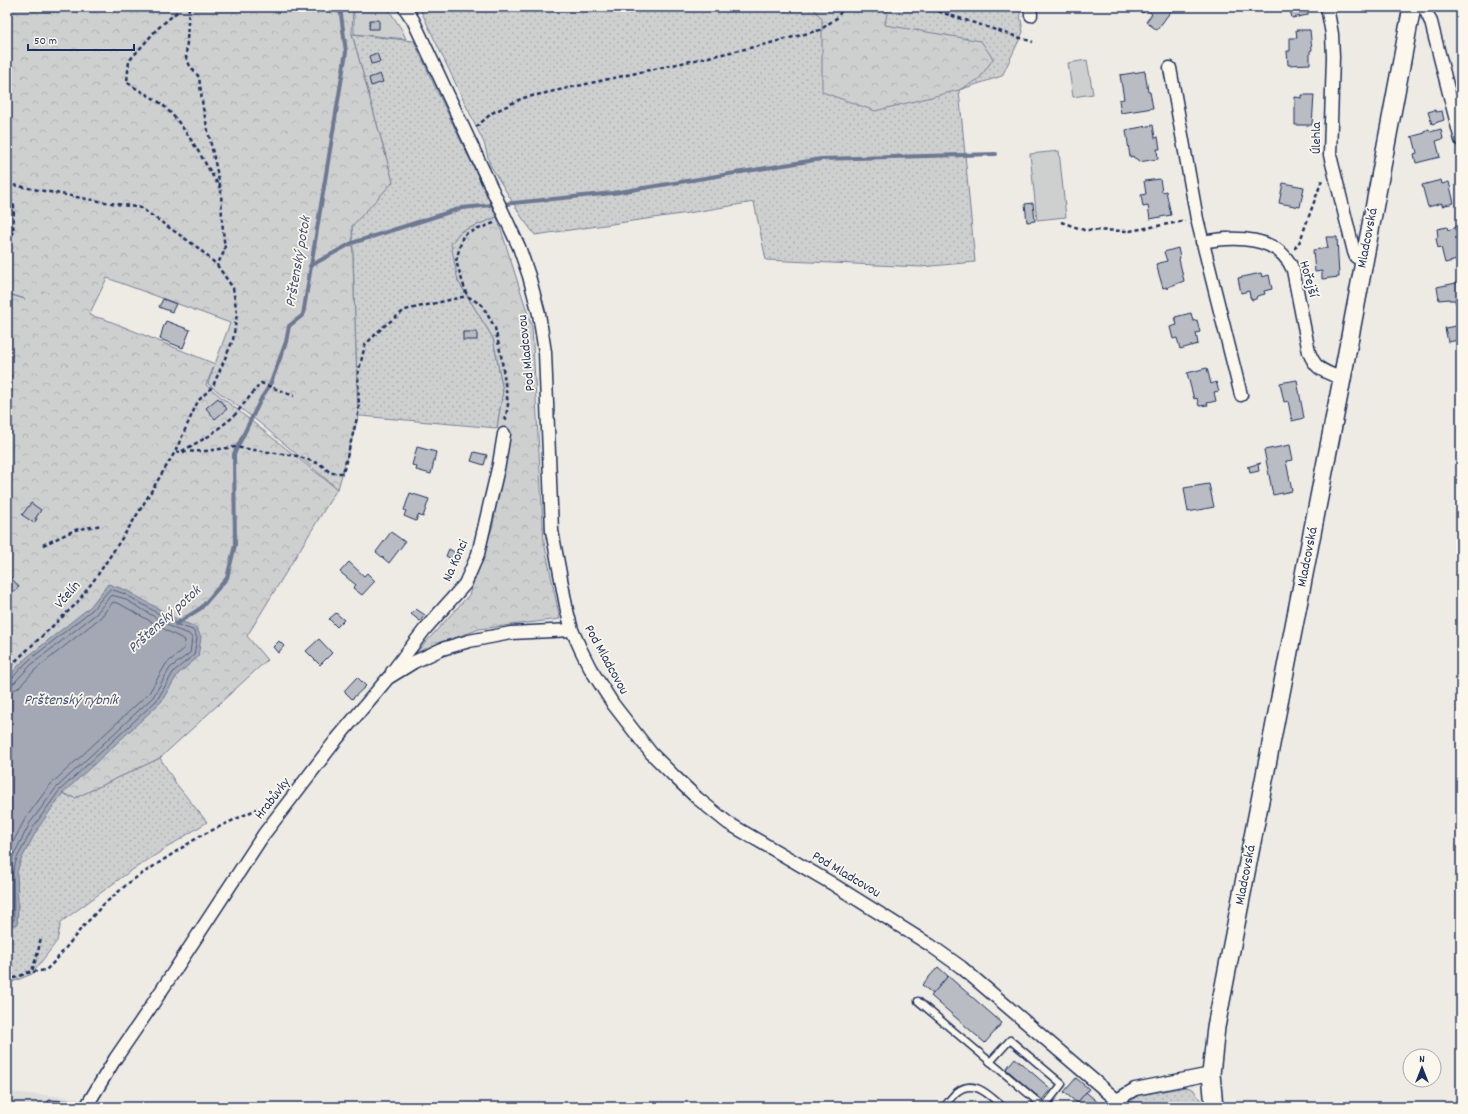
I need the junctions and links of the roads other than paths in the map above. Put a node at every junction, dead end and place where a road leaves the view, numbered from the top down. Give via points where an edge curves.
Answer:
1 (404, 7) edge
2 (1327, 7) edge
3 (1412, 7) edge
4 (1424, 7) edge
5 (1170, 68) dead end
6 (1461, 140) edge
7 (1202, 242) junction
8 (1364, 262) junction
9 (1342, 379) junction
10 (1241, 395) dead end
11 (504, 434) road end
12 (572, 630) junction
13 (388, 678) junction
14 (918, 1001) dead end
15 (990, 1062) junction
16 (1211, 1074) junction
17 (1121, 1103) edge
18 (86, 1106) edge
19 (51, 1107) edge
20 (944, 1107) edge
21 (1003, 1107) edge
22 (1044, 1107) edge
23 (1214, 1107) edge

1 - 12 street, Pod Mladcovou via 413,20 506,218 529,276 545,352 552,531
2 - 8 street, Úlehla via 1333,57 1330,155 1354,252 1356,257
3 - 8 street, Mladcovská
4 - 6 street via 1431,22
5 - 7 street
7 - 9 street, Hořejší via 1215,239 1252,240 1279,251 1293,270 1313,363
7 - 10 street
8 - 9 street, Mladcovská
9 - 16 street, Mladcovská via 1216,1027
11 - 13 street, Na Konci via 478,554 465,584 425,629
12 - 13 street, Hrabůvky via 511,633 469,641 442,649
12 - 17 street, Pod Mladcovou via 590,668 613,704 651,753 697,798 728,823 831,883 960,967
13 - 18 street, Hrabůvky via 336,740 264,834
14 - 15 lane
15 - 22 lane
15 - 22 lane via 1010,1040 1062,1084
16 - 17 street via 1135,1089
16 - 23 street, Mladcovská
18 - 19 lane via 51,1104
20 - 21 lane via 957,1092 968,1087 982,1089

